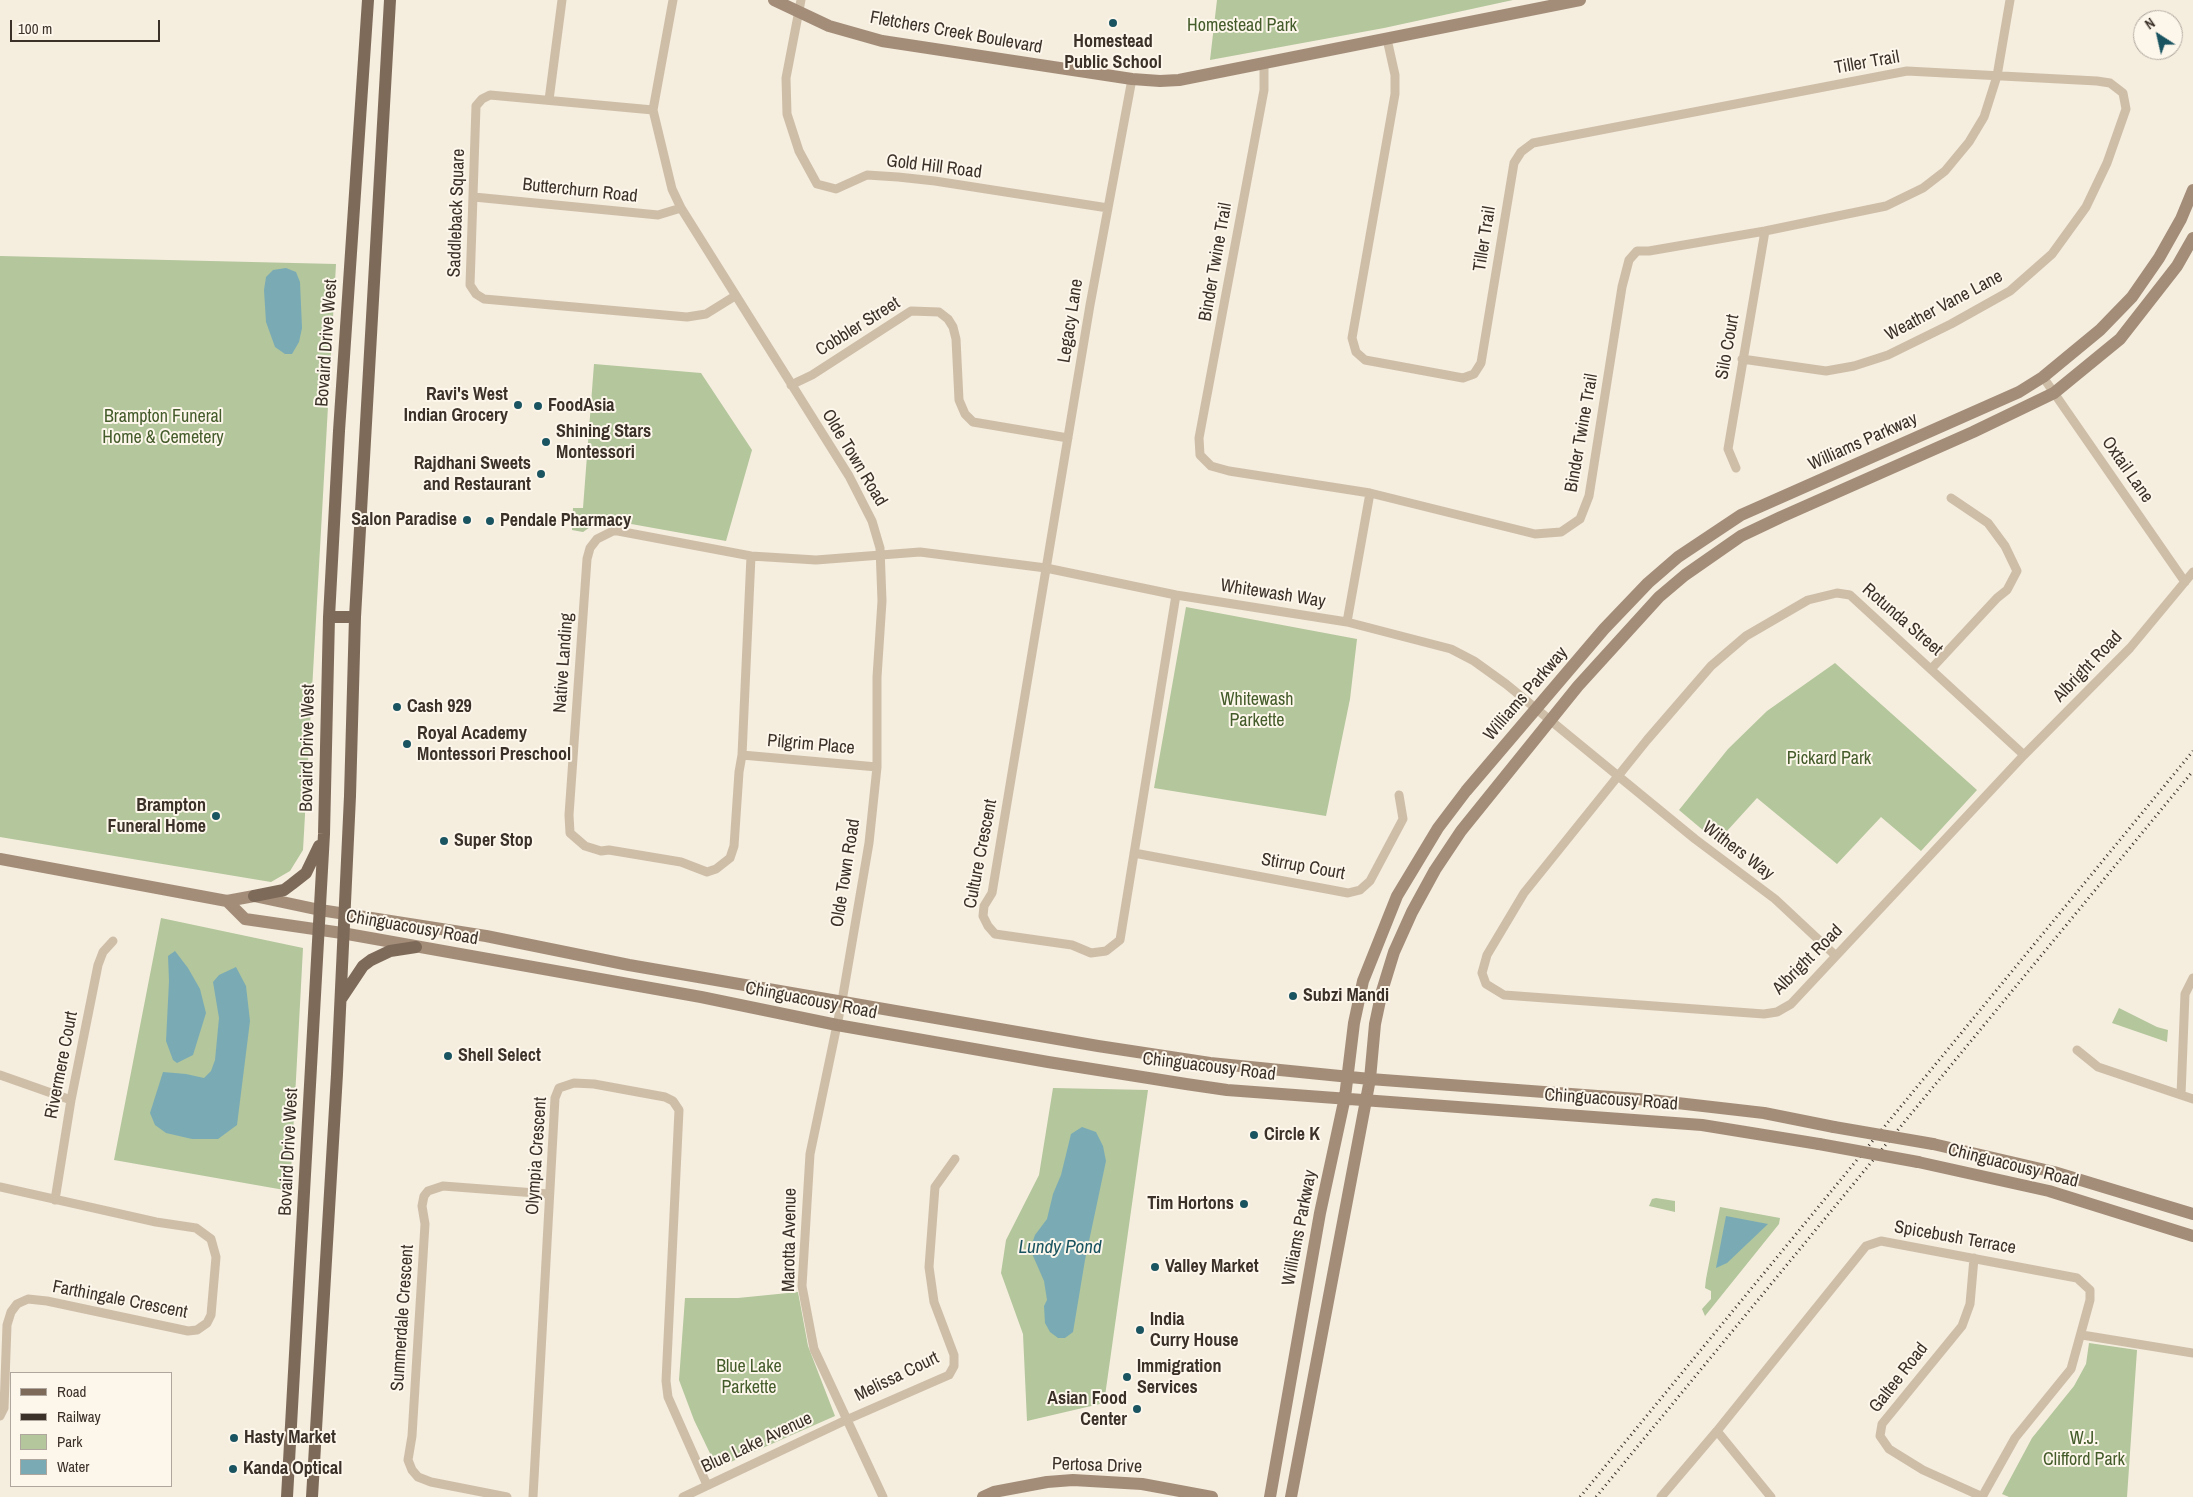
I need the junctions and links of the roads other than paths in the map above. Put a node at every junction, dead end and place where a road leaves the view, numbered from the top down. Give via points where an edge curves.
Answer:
1 (368, 0) edge
2 (390, 0) edge
3 (562, 0) edge
4 (673, 0) edge
5 (774, 0) edge
6 (1580, 0) edge
7 (2010, 0) edge
8 (800, 6) edge
9 (1387, 38) junction
10 (1264, 63) junction
11 (1997, 76) junction
12 (1132, 79) junction
13 (549, 100) junction
14 (653, 110) junction
15 (2193, 190) edge
16 (474, 197) junction
17 (681, 208) junction
18 (1108, 208) junction
19 (1765, 230) junction
20 (2193, 238) edge
21 (735, 296) junction
22 (1742, 359) junction
23 (2043, 377) junction
24 (791, 385) junction
25 (2054, 393) junction
26 (1068, 438) junction
27 (1736, 468) dead end
28 (1370, 493) junction
29 (1951, 498) dead end
30 (751, 556) junction
31 (880, 556) junction
32 (1046, 568) junction
33 (2193, 572) edge
34 (2185, 582) junction
35 (1176, 595) junction
36 (329, 617) junction
37 (355, 617) junction
38 (1346, 622) junction
39 (1932, 668) junction
40 (1536, 708) junction
41 (1550, 720) junction
42 (742, 755) junction
43 (2024, 755) junction
44 (877, 767) junction
45 (1617, 776) junction
46 (1399, 795) dead end
47 (324, 834) junction
48 (1134, 852) junction
49 (0, 859) edge
50 (254, 896) junction
51 (227, 901) junction
52 (320, 910) junction
53 (344, 913) junction
54 (318, 930) junction
55 (342, 933) junction
56 (113, 941) dead end
57 (416, 947) junction
58 (1836, 956) junction
59 (2193, 978) edge
60 (340, 1001) junction
61 (842, 1001) junction
62 (837, 1025) junction
63 (2077, 1050) dead end
64 (0, 1075) edge
65 (1348, 1076) junction
66 (1370, 1079) junction
67 (2181, 1095) junction
68 (1345, 1097) junction
69 (1366, 1099) junction
70 (2193, 1099) edge
71 (71, 1100) junction
72 (955, 1159) dead end
73 (0, 1187) edge
74 (550, 1194) junction
75 (55, 1200) junction
76 (2193, 1214) edge
77 (2193, 1236) edge
78 (1974, 1258) junction
79 (2082, 1335) junction
80 (2193, 1353) edge
81 (0, 1416) edge
82 (846, 1420) junction
83 (1717, 1432) junction
84 (707, 1485) junction
85 (287, 1497) edge
86 (312, 1497) edge
87 (507, 1497) edge
88 (533, 1497) edge
89 (683, 1497) edge
90 (882, 1497) edge
91 (983, 1497) edge
92 (1212, 1497) edge
93 (1270, 1497) edge
94 (1291, 1497) edge
95 (1660, 1497) edge
96 (1771, 1497) edge
97 (1983, 1497) edge

1 - 36 main road, Bovaird Drive West via 352,212
2 - 37 main road
3 - 13 street
4 - 14 street, Olde Town Road
5 - 8 main road, Fletchers Creek Boulevard
6 - 9 main road, Fletchers Creek Boulevard
7 - 11 street, Binder Twine Trail
8 - 12 main road, Fletchers Creek Boulevard via 829,26 882,41
8 - 18 street, Gold Hill Road via 786,78 787,114 799,150 817,184 836,189 867,175 898,177
9 - 10 main road, Fletchers Creek Boulevard
9 - 11 street, Tiller Trail via 1395,75 1395,94 1352,338 1356,352 1365,360 1464,378 1474,374 1481,363 1514,163 1521,152 1533,143 1907,71
10 - 12 main road, Fletchers Creek Boulevard via 1179,80
10 - 28 street, Binder Twine Trail via 1264,90 1199,438 1200,455 1211,466 1229,471
11 - 19 street, Binder Twine Trail via 1984,117 1969,142 1945,171 1923,188 1886,206
11 - 22 street, Weather Vane Lane via 2097,81 2110,83 2123,93 2126,110 2108,162 2086,207 2052,254 2010,291 1888,355 1826,371
12 - 18 street, Legacy Lane
13 - 14 street, Saddleback Square
13 - 16 street, Saddleback Square via 490,95 476,106
14 - 17 street, Olde Town Road via 672,189
15 - 23 main road, Williams Parkway via 2159,258 2132,297 2100,330
16 - 17 street, Butterchurn Road via 658,215
16 - 21 street, Saddleback Square via 470,285 484,299 687,316 706,314
17 - 21 street, Olde Town Road
18 - 26 street, Legacy Lane
19 - 22 street, Silo Court
19 - 28 street, Binder Twine Trail via 1637,251 1629,260 1589,496 1580,519 1561,532 1535,534
20 - 25 main road, Williams Parkway via 2172,273 2120,339
21 - 24 street, Olde Town Road
22 - 27 street, Silo Court via 1728,449
23 - 25 street, Oxtail Lane
23 - 40 main road, Williams Parkway via 2019,392 1741,515 1719,528 1648,583
24 - 26 street, Cobbler Street via 812,375 911,311 939,312 953,327 959,400 973,422
24 - 31 street, Olde Town Road via 853,482 872,521
25 - 34 street, Oxtail Lane
25 - 41 main road, Williams Parkway via 1781,517 1713,554 1659,597
26 - 32 street, Legacy Lane
28 - 38 street
29 - 39 street via 1988,523 2005,546 2017,571 2007,590
30 - 31 street, Native Landing via 816,560
30 - 42 street, Native Landing
30 - 42 street, Native Landing via 618,531 606,534 590,548 570,833 595,850 673,861 707,872 716,869 730,858 734,846
31 - 32 street, Whitewash Way via 920,552
31 - 44 street, Olde Town Road via 882,601 877,677
32 - 35 street, Whitewash Way
32 - 48 street, Culture Crescent via 992,893 984,906 983,916 995,934 1072,945 1091,952 1106,951 1120,940 1124,931
33 - 34 street, Albright Road
34 - 43 street, Albright Road via 2130,648
35 - 38 street, Whitewash Way
35 - 48 street, Culture Crescent
36 - 37 main road
36 - 47 main road, Bovaird Drive West
37 - 53 main road
38 - 40 street, Whitewash Way via 1451,649 1474,661
39 - 43 street, Rotunda Street
39 - 45 street, Rotunda Street via 1850,594 1825,594 1808,600 1746,636 1711,666
40 - 41 street, Whitewash Way
40 - 65 main road, Williams Parkway via 1460,798 1419,857 1397,896 1363,981
41 - 45 street, Whitewash Way
41 - 66 main road, Williams Parkway via 1461,831 1412,912 1394,952 1382,991
42 - 44 street, Pilgrim Place
43 - 58 street, Albright Road
44 - 61 street, Olde Town Road via 869,843
45 - 58 street, Withers Way via 1775,899
45 - 58 street, Albright Road via 1524,893 1487,955 1482,973 1486,984 1504,995 1771,1013 1791,1004
46 - 48 street, Stirrup Court via 1403,819 1370,881 1360,890 1348,893
47 - 50 main road via 314,860 301,877 284,890
47 - 52 main road, Bovaird Drive West
49 - 51 main road, Chinguacousy Road
50 - 51 main road, Chinguacousy Road
50 - 52 main road, Chinguacousy Road
51 - 54 main road, Chinguacousy Road via 245,919
52 - 53 main road, Chinguacousy Road
52 - 54 main road, Bovaird Drive West
53 - 55 main road
53 - 61 main road, Chinguacousy Road
54 - 55 main road, Chinguacousy Road
54 - 85 main road, Bovaird Drive West
55 - 57 main road, Chinguacousy Road
55 - 60 main road
56 - 71 street, Rivermere Court via 103,952 98,965
57 - 60 main road via 390,951 362,966
57 - 62 main road, Chinguacousy Road via 701,997
59 - 67 street via 2185,994
60 - 86 main road
61 - 62 street, Marotta Avenue
61 - 65 main road, Chinguacousy Road via 1210,1063
62 - 68 main road, Chinguacousy Road via 1227,1090
62 - 82 street, Marotta Avenue via 809,1161 802,1286 814,1349
63 - 67 street via 2098,1067
64 - 71 street
65 - 66 main road, Chinguacousy Road
65 - 68 main road, Williams Parkway
66 - 69 main road, Williams Parkway
66 - 76 main road, Chinguacousy Road, bridge via 1651,1100 1764,1113 1933,1144 2037,1168
67 - 70 street
68 - 69 main road, Chinguacousy Road
68 - 93 main road, Williams Parkway via 1320,1213
69 - 77 main road, Chinguacousy Road, bridge via 1702,1125 1819,1144 2049,1191
69 - 94 main road, Williams Parkway
71 - 75 street, Rivermere Court
72 - 82 street, Melissa Court via 935,1187 928,1267 934,1302 954,1355 954,1366 949,1375
73 - 75 street, Farthingale Crescent
74 - 84 street, Olympia Crescent via 555,1098 559,1088 574,1083 594,1084 673,1101 679,1110 679,1126 666,1381 668,1397
74 - 87 street, Summerdale Crescent via 443,1186 428,1191 422,1206 425,1234 408,1460 418,1477 431,1482
74 - 88 street, Olympia Crescent
75 - 81 street, Farthingale Crescent via 202,1231 211,1239 216,1257 211,1315 197,1330 188,1330 48,1302 22,1301 9,1317 4,1408
78 - 79 street, Spicebush Terrace via 2084,1282 2090,1290 2090,1300
78 - 83 street, Spicebush Terrace via 1881,1241 1866,1246
78 - 97 street, Galtee Road via 1970,1304 1962,1326 1882,1424 1880,1436 1889,1449 1923,1470
79 - 80 street
79 - 97 street, Spicebush Terrace via 2071,1369 2015,1438
82 - 84 street, Blue Lake Avenue
82 - 90 street, Marotta Avenue
83 - 95 street, Spicebush Terrace
83 - 96 street
84 - 89 street, Blue Lake Avenue
91 - 92 main road, Pertosa Drive via 1047,1482 1090,1480 1142,1484

